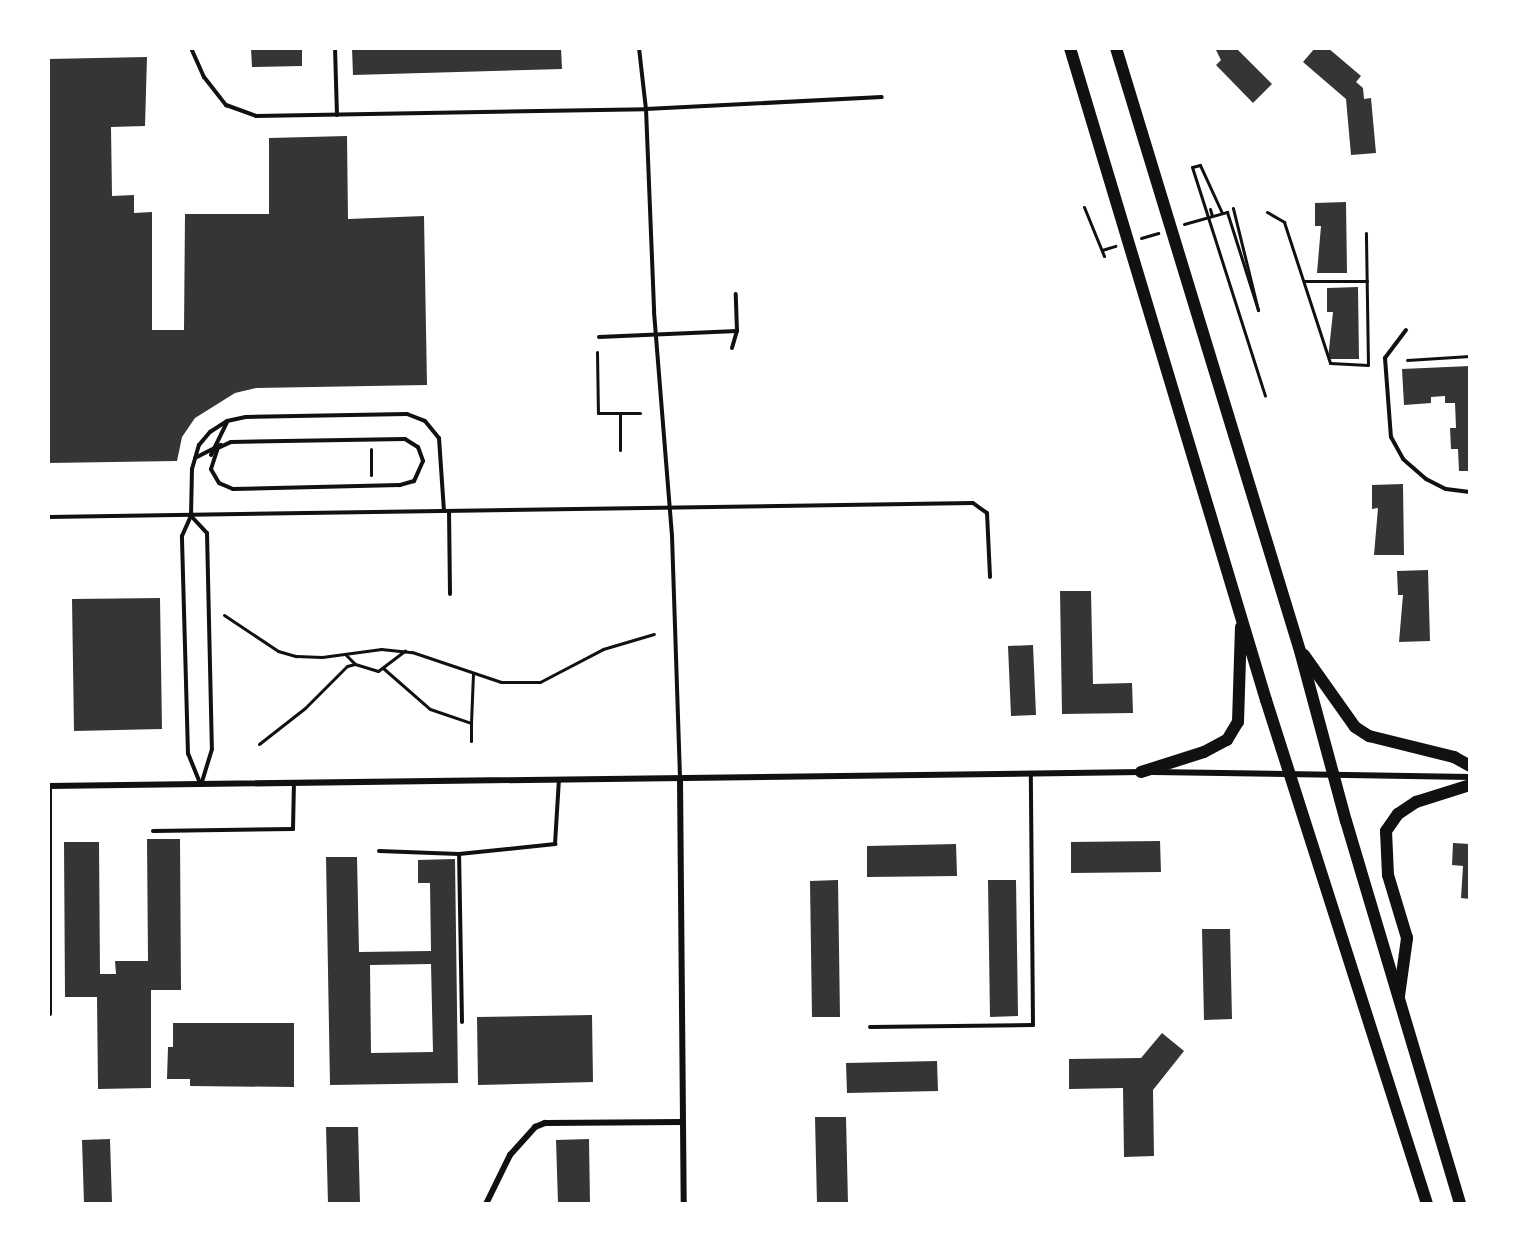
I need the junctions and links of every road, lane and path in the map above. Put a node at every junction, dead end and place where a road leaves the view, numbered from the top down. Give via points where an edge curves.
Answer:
1 (191, 48) edge
2 (335, 48) edge
3 (639, 48) edge
4 (1070, 48) edge
5 (1116, 48) edge
6 (882, 97) dead end
7 (646, 109) junction
8 (337, 115) junction
9 (1083, 207) dead end
10 (1233, 208) dead end
11 (1210, 210) dead end
12 (1227, 212) dead end
13 (1267, 212) dead end
14 (1222, 213) dead end
15 (1212, 216) dead end
16 (1366, 233) dead end
17 (1104, 256) dead end
18 (1304, 281) junction
19 (1367, 281) junction
20 (736, 294) dead end
21 (1406, 330) dead end
22 (737, 331) junction
23 (656, 333) junction
24 (599, 337) dead end
25 (732, 348) dead end
26 (597, 352) dead end
27 (1470, 356) edge
28 (1407, 360) dead end
29 (1265, 396) dead end
30 (620, 413) junction
31 (640, 413) dead end
32 (227, 421) junction
33 (224, 444) junction
34 (371, 446) dead end
35 (212, 447) junction
36 (621, 450) dead end
37 (195, 458) junction
38 (211, 461) junction
39 (371, 480) dead end
40 (1470, 492) edge
41 (669, 506) junction
42 (447, 511) junction
43 (191, 516) junction
44 (48, 517) edge
45 (990, 577) dead end
46 (450, 594) dead end
47 (224, 615) dead end
48 (1242, 620) junction
49 (654, 634) dead end
50 (405, 651) junction
51 (1300, 651) junction
52 (345, 654) junction
53 (355, 664) junction
54 (383, 668) junction
55 (473, 674) junction
56 (471, 723) junction
57 (471, 741) dead end
58 (259, 744) dead end
59 (1470, 766) edge
60 (1141, 772) junction
61 (1031, 773) junction
62 (1290, 774) junction
63 (1333, 775) junction
64 (1470, 777) edge
65 (680, 778) junction
66 (559, 780) junction
67 (294, 783) junction
68 (201, 784) junction
69 (1470, 785) edge
70 (49, 786) edge
71 (153, 831) dead end
72 (379, 851) dead end
73 (459, 855) junction
74 (1398, 1000) junction
75 (50, 1014) dead end
76 (462, 1022) dead end
77 (870, 1027) dead end
78 (683, 1122) junction
79 (486, 1204) edge
80 (684, 1204) edge
81 (1427, 1204) edge
82 (1460, 1204) edge

1 - 8 lane via 204,77 226,105 256,116
2 - 8 lane
3 - 7 lane
4 - 48 main road
5 - 51 main road
6 - 7 lane
7 - 8 lane
7 - 23 lane
9 - 17 path
10 - 12 path via 1258,310
11 - 15 path
13 - 18 path via 1284,222
14 - 29 path via 1200,165 1192,167
16 - 19 path
18 - 19 path
18 - 19 path via 1326,358 1344,365 1368,365
20 - 22 lane
21 - 40 lane via 1384,358 1390,437 1403,459 1426,479 1446,489
22 - 23 lane
22 - 25 lane
23 - 24 lane
23 - 41 lane
26 - 30 path via 598,413
27 - 28 path
30 - 31 path
30 - 36 path
32 - 35 lane
32 - 37 lane via 210,432 199,445
32 - 42 lane via 246,417 395,414 425,421 439,438
33 - 35 lane
33 - 38 lane
33 - 38 lane via 405,439 418,447 423,461 414,481 400,485 233,489 219,483
34 - 39 path
35 - 37 lane
35 - 38 lane
37 - 43 lane
41 - 42 lane
41 - 45 lane via 973,503 987,513
41 - 65 lane
42 - 43 lane
42 - 46 lane
43 - 44 lane
43 - 68 lane via 182,536 188,754
43 - 68 lane via 207,533 212,749
47 - 52 path via 278,651 296,656
48 - 60 main road via 1238,722 1227,740 1204,752
48 - 62 main road
49 - 55 path via 603,649 540,682 501,681
50 - 52 path via 381,649
50 - 54 path
50 - 55 path
51 - 59 main road via 1355,726 1369,736 1435,751
51 - 63 main road
52 - 53 path
53 - 54 path via 367,670
53 - 58 path via 347,666 305,708
54 - 56 path via 430,709
55 - 56 path
56 - 57 path
60 - 61 street
60 - 62 street
61 - 65 street
61 - 77 lane via 1033,1025
62 - 63 street
62 - 81 main road
63 - 64 street
63 - 74 main road
65 - 66 street
65 - 78 street
66 - 67 street
66 - 73 lane via 555,844
67 - 68 street
67 - 71 lane via 293,829
68 - 70 street
69 - 74 main road via 1416,802 1398,814 1386,831 1388,875 1407,938
70 - 75 lane
72 - 73 lane
73 - 76 lane
74 - 82 main road
78 - 79 street via 545,1123 535,1127 510,1155
78 - 80 street

